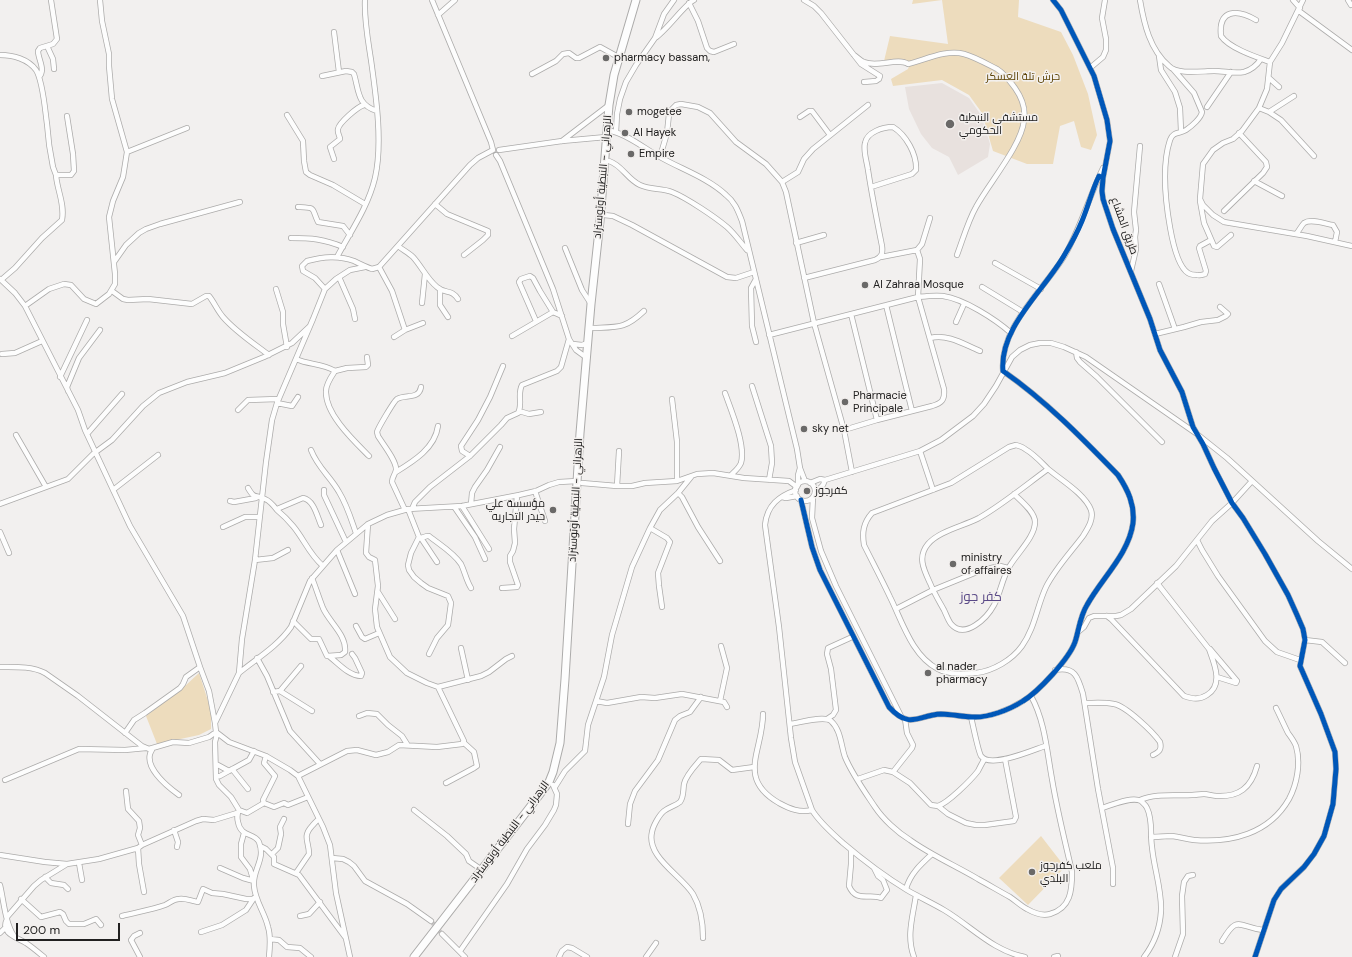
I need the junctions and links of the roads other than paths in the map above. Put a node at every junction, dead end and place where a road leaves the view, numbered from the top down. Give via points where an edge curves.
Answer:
1 (51, 0) edge
2 (100, 0) edge
3 (365, 0) edge
4 (432, 0) edge
5 (455, 0) edge
6 (636, 0) edge
7 (641, 0) edge
8 (674, 0) edge
9 (694, 0) edge
10 (804, 0) edge
11 (1053, 0) edge
12 (1105, 0) edge
13 (1140, 0) edge
14 (1293, 0) edge
15 (1303, 0) edge
16 (1348, 0) edge
17 (689, 3) junction
18 (1351, 5) dead end
19 (1299, 10) junction
20 (438, 15) junction
21 (1256, 20) dead end
22 (334, 32) dead end
23 (656, 38) junction
24 (734, 44) dead end
25 (47, 46) junction
26 (1352, 50) edge
27 (0, 55) edge
28 (854, 55) junction
29 (1159, 56) junction
30 (620, 58) junction
31 (1260, 59) junction
32 (1270, 62) junction
33 (1090, 68) junction
34 (54, 69) dead end
35 (1173, 69) junction
36 (339, 72) junction
37 (1231, 72) junction
38 (532, 74) dead end
39 (322, 76) dead end
40 (39, 77) junction
41 (1269, 78) junction
42 (864, 82) dead end
43 (1279, 87) dead end
44 (1294, 96) dead end
45 (364, 105) junction
46 (609, 105) junction
47 (868, 105) dead end
48 (1207, 107) dead end
49 (1259, 108) junction
50 (377, 111) junction
51 (1270, 112) junction
52 (287, 115) dead end
53 (67, 116) dead end
54 (800, 117) dead end
55 (187, 128) dead end
56 (1181, 131) junction
57 (611, 133) junction
58 (1239, 133) junction
59 (830, 135) junction
60 (562, 141) junction
61 (1140, 146) dead end
62 (127, 152) junction
63 (496, 152) junction
64 (1314, 156) dead end
65 (660, 157) junction
66 (334, 159) dead end
67 (609, 161) junction
68 (1105, 163) junction
69 (56, 174) junction
70 (1254, 181) junction
71 (782, 182) junction
72 (871, 186) junction
73 (1282, 196) dead end
74 (1200, 199) junction
75 (240, 202) dead end
76 (365, 204) junction
77 (435, 204) junction
78 (298, 207) dead end
79 (1224, 211) dead end
80 (604, 215) junction
81 (930, 218) dead end
82 (1231, 234) dead end
83 (1296, 234) junction
84 (350, 235) junction
85 (824, 236) dead end
86 (291, 238) dead end
87 (1211, 240) junction
88 (1335, 242) junction
89 (796, 244) junction
90 (398, 246) junction
91 (1352, 246) edge
92 (343, 247) junction
93 (565, 248) dead end
94 (917, 250) junction
95 (749, 251) junction
96 (464, 255) dead end
97 (958, 255) dead end
98 (337, 257) junction
99 (881, 257) junction
100 (114, 262) junction
101 (995, 263) dead end
102 (365, 267) junction
103 (379, 267) junction
104 (1131, 271) junction
105 (754, 272) junction
106 (425, 274) junction
107 (339, 277) junction
108 (804, 278) junction
109 (756, 279) junction
110 (0, 280) edge
111 (1159, 284) dead end
112 (982, 287) dead end
113 (276, 289) dead end
114 (324, 289) junction
115 (440, 289) junction
116 (1040, 289) junction
117 (112, 291) junction
118 (918, 297) junction
119 (458, 299) dead end
120 (422, 303) dead end
121 (591, 304) junction
122 (964, 304) junction
123 (886, 305) junction
124 (25, 306) junction
125 (1220, 307) dead end
126 (644, 311) dead end
127 (553, 312) junction
128 (1023, 312) junction
129 (851, 314) junction
130 (562, 316) junction
131 (448, 317) dead end
132 (355, 319) dead end
133 (87, 320) dead end
134 (536, 321) junction
135 (956, 322) dead end
136 (423, 323) dead end
137 (814, 323) junction
138 (310, 326) junction
139 (593, 328) junction
140 (1175, 329) junction
141 (100, 330) dead end
142 (405, 330) junction
143 (1011, 333) junction
144 (1155, 334) junction
145 (769, 335) junction
146 (512, 336) dead end
147 (394, 337) dead end
148 (930, 338) junction
149 (569, 339) junction
150 (42, 341) junction
151 (756, 342) dead end
152 (588, 343) junction
153 (572, 344) junction
154 (287, 346) junction
155 (980, 351) dead end
156 (1076, 352) junction
157 (2, 354) dead end
158 (269, 355) junction
159 (367, 357) dead end
160 (587, 358) junction
161 (296, 359) junction
162 (502, 366) dead end
163 (334, 371) junction
164 (1003, 371) junction
165 (60, 377) junction
166 (752, 386) dead end
167 (421, 387) dead end
168 (68, 393) junction
169 (725, 393) dead end
170 (122, 394) dead end
171 (298, 397) dead end
172 (672, 399) dead end
173 (278, 401) junction
174 (585, 404) junction
175 (238, 410) dead end
176 (912, 411) junction
177 (519, 412) junction
178 (541, 412) dead end
179 (877, 420) junction
180 (438, 426) dead end
181 (844, 430) junction
182 (87, 434) junction
183 (1197, 434) junction
184 (16, 435) dead end
185 (1162, 442) dead end
186 (500, 447) dead end
187 (311, 450) dead end
188 (619, 451) dead end
189 (920, 451) junction
190 (96, 452) junction
191 (158, 454) dead end
192 (370, 456) dead end
193 (470, 456) junction
194 (800, 468) junction
195 (1048, 469) junction
196 (396, 472) junction
197 (852, 472) junction
198 (731, 475) junction
199 (691, 477) junction
200 (769, 480) junction
201 (825, 480) junction
202 (677, 481) junction
203 (805, 481) junction
204 (1252, 481) junction
205 (580, 482) junction
206 (810, 483) junction
207 (617, 486) junction
208 (46, 487) junction
209 (797, 487) junction
210 (248, 488) dead end
211 (113, 490) junction
212 (324, 490) dead end
213 (933, 490) junction
214 (535, 491) junction
215 (678, 493) junction
216 (1014, 494) junction
217 (814, 495) junction
218 (517, 496) junction
219 (797, 496) junction
220 (782, 497) junction
221 (259, 498) junction
222 (801, 500) junction
223 (230, 501) dead end
224 (1232, 503) junction
225 (0, 504) edge
226 (471, 504) junction
227 (462, 506) junction
228 (455, 508) junction
229 (277, 509) junction
230 (408, 509) junction
231 (259, 517) junction
232 (544, 522) dead end
233 (368, 524) junction
234 (321, 525) dead end
235 (223, 527) dead end
236 (650, 528) junction
237 (0, 532) edge
238 (356, 533) junction
239 (420, 538) junction
240 (1197, 540) junction
241 (346, 542) junction
242 (489, 549) dead end
243 (288, 550) dead end
244 (337, 550) junction
245 (9, 553) dead end
246 (485, 559) dead end
247 (255, 560) junction
248 (720, 561) dead end
249 (437, 562) dead end
250 (323, 566) junction
251 (1008, 568) junction
252 (1352, 569) edge
253 (312, 578) junction
254 (1157, 583) junction
255 (836, 586) junction
256 (472, 588) dead end
257 (502, 588) dead end
258 (829, 590) junction
259 (933, 590) junction
260 (378, 592) junction
261 (354, 594) dead end
262 (662, 607) dead end
263 (896, 609) junction
264 (1107, 616) junction
265 (395, 618) dead end
266 (293, 621) junction
267 (356, 626) dead end
268 (1078, 632) junction
269 (379, 633) junction
270 (850, 638) dead end
271 (1305, 640) junction
272 (1204, 642) junction
273 (722, 646) dead end
274 (461, 648) dead end
275 (352, 654) dead end
276 (430, 654) dead end
277 (512, 656) dead end
278 (330, 657) junction
279 (257, 658) junction
280 (1300, 660) junction
281 (1345, 663) dead end
282 (301, 666) dead end
283 (200, 667) junction
284 (0, 668) edge
285 (1055, 670) junction
286 (239, 673) junction
287 (1217, 677) junction
288 (468, 680) junction
289 (438, 687) junction
290 (280, 691) junction
291 (273, 692) junction
292 (1031, 696) junction
293 (701, 697) junction
294 (596, 701) junction
295 (720, 701) junction
296 (1085, 703) junction
297 (727, 707) dead end
298 (1276, 708) dead end
299 (312, 711) dead end
300 (763, 714) dead end
301 (359, 716) dead end
302 (971, 717) junction
303 (903, 718) junction
304 (827, 719) junction
305 (215, 723) junction
306 (790, 724) junction
307 (125, 732) junction
308 (216, 733) junction
309 (463, 742) junction
310 (407, 744) junction
311 (1046, 746) junction
312 (146, 748) junction
313 (153, 748) junction
314 (254, 751) junction
315 (1153, 755) dead end
316 (266, 756) junction
317 (1005, 759) junction
318 (984, 760) junction
319 (276, 762) junction
320 (216, 764) junction
321 (320, 764) junction
322 (1257, 766) dead end
323 (754, 767) junction
324 (270, 769) junction
325 (231, 770) junction
326 (893, 772) junction
327 (216, 776) junction
328 (298, 776) junction
329 (858, 779) junction
330 (5, 780) dead end
331 (446, 783) dead end
332 (553, 786) junction
333 (248, 789) dead end
334 (126, 791) dead end
335 (179, 795) dead end
336 (308, 797) junction
337 (1140, 800) junction
338 (264, 803) junction
339 (938, 806) junction
340 (1102, 808) junction
341 (414, 810) dead end
342 (812, 810) junction
343 (238, 812) junction
344 (284, 819) dead end
345 (319, 819) junction
346 (628, 824) dead end
347 (174, 830) junction
348 (244, 833) junction
349 (1151, 837) junction
350 (260, 846) junction
351 (140, 847) junction
352 (177, 847) dead end
353 (851, 850) junction
354 (272, 854) junction
355 (932, 854) junction
356 (0, 855) edge
357 (332, 858) junction
358 (79, 863) junction
359 (67, 864) junction
360 (220, 868) dead end
361 (874, 868) junction
362 (482, 870) junction
363 (296, 873) junction
364 (1193, 875) dead end
365 (45, 877) junction
366 (82, 880) dead end
367 (254, 881) junction
368 (1113, 884) dead end
369 (0, 885) edge
370 (68, 889) dead end
371 (906, 889) junction
372 (144, 892) dead end
373 (468, 892) junction
374 (916, 895) junction
375 (255, 897) junction
376 (21, 899) junction
377 (320, 902) junction
378 (122, 916) dead end
379 (300, 916) dead end
380 (7, 918) junction
381 (431, 921) tunnel mouth
382 (101, 925) dead end
383 (7, 926) junction
384 (1263, 930) junction
385 (201, 932) dead end
386 (0, 933) edge
387 (140, 933) dead end
388 (442, 934) tunnel mouth
389 (346, 938) junction
390 (703, 938) dead end
391 (270, 939) junction
392 (1222, 941) dead end
393 (656, 943) dead end
394 (460, 951) junction
395 (349, 952) junction
396 (1058, 956) edge
397 (44, 957) edge
398 (140, 957) edge
399 (270, 957) edge
400 (311, 957) edge
401 (350, 957) edge
402 (354, 957) edge
403 (414, 957) edge
404 (420, 957) edge
405 (464, 957) edge
406 (559, 957) edge
407 (587, 957) edge
408 (646, 957) edge
409 (914, 957) edge
410 (1025, 957) edge
411 (1054, 957) edge
412 (1144, 957) edge
413 (1175, 957) edge
414 (1254, 957) edge

1 - 25 street via 57,39
2 - 62 street via 109,54 114,109
3 - 50 street via 366,32
4 - 20 street
5 - 20 street
6 - 30 highway, الزهراني - النبطية أوتوستراد
7 - 57 highway, الزهراني - النبطية أوتوستراد via 618,77
8 - 23 street via 664,14
9 - 17 street
10 - 28 street via 821,13
11 - 33 street, طريق المشاع via 1061,10
12 - 33 street via 1102,18 1106,50 1104,57
13 - 29 street via 1148,32
14 - 19 street
15 - 19 street
16 - 18 street
17 - 23 street
17 - 24 street via 710,51 714,52
19 - 26 street
19 - 32 street
20 - 63 street
21 - 31 street via 1240,13 1230,13 1221,23 1221,36 1226,42
22 - 36 street
23 - 57 street via 626,82
25 - 34 street
25 - 40 street via 38,51 42,71
27 - 40 street via 26,61 36,70
28 - 42 street via 864,67 880,76 876,81
28 - 97 street via 865,63 908,64 943,54 964,54 1006,76 1021,99 1025,119 1021,132 976,207
29 - 35 street
29 - 56 street via 1161,70 1175,92 1180,108
30 - 38 street via 600,47 578,58 563,54 556,61
30 - 46 highway, الزهراني - النبطية أوتوستراد
31 - 32 street
31 - 37 street via 1251,69
32 - 41 street
33 - 68 street, طريق المشاع via 1109,130 1109,148
35 - 37 street
35 - 56 street via 1194,93 1202,112 1188,128
36 - 39 street
36 - 45 street via 353,72
37 - 48 street
40 - 69 street
41 - 43 street
41 - 49 street
44 - 51 street
45 - 50 street
45 - 66 street via 354,110 338,129 340,139 330,147
46 - 57 highway, الزهراني - النبطية أوتوستراد
46 - 60 street
47 - 59 street
49 - 51 street
49 - 58 street
50 - 76 street via 379,153 375,179
51 - 64 street via 1286,124
52 - 76 street via 303,141 306,172
53 - 69 street via 74,171 71,175
54 - 59 street via 812,111
55 - 62 street
56 - 87 street via 1174,133 1170,139 1166,184 1171,234 1188,273 1200,276 1205,274 1199,248
57 - 60 street
57 - 65 street
57 - 67 highway, الزهراني - النبطية أوتوستراد
57 - 121 highway, الزهراني - النبطية أوتوستراد
58 - 70 street via 1266,162 1267,167
58 - 74 street via 1218,146 1206,159 1202,168
59 - 71 street via 806,156 797,174
60 - 63 street
61 - 104 street via 1134,212 1136,250
62 - 100 street via 123,177 109,220
63 - 77 street via 478,158
63 - 130 street
65 - 71 street via 672,109 677,105 694,106 710,113 733,139 766,164
65 - 95 street via 711,184 730,199 742,221
67 - 80 highway, الزهراني - النبطية أوتوستراد
67 - 95 street via 619,166 640,185 652,190 673,192 714,218 731,231
68 - 104 street, طريق المشاع via 1103,199
68 - 116 street via 1082,222 1064,256
69 - 110 street via 63,204 62,220
70 - 73 street
70 - 79 street
71 - 89 street
72 - 72 street via 912,174 916,170 912,149 893,127 871,134 865,143
72 - 99 street via 883,252
74 - 83 street via 1212,215 1224,222
74 - 87 street via 1204,223
75 - 100 street via 146,229 126,245
76 - 84 street
77 - 90 street
77 - 96 street via 447,214 488,232 483,240
78 - 84 street via 311,208 320,223 344,226
80 - 105 street via 626,221 727,277 736,278
80 - 139 highway, الزهراني - النبطية أوتوستراد
81 - 94 street via 922,244
82 - 87 street via 1217,247
83 - 88 street
83 - 88 street via 1304,223 1319,222 1333,225 1337,232
84 - 92 street
85 - 89 street
86 - 92 street via 317,238
88 - 91 street
89 - 108 street
90 - 103 street
90 - 106 street via 413,257
92 - 98 street
93 - 121 street via 582,290
94 - 99 street
94 - 118 street via 920,259
95 - 105 street
98 - 102 street via 352,260
98 - 114 street via 307,260 303,264 303,272 315,278
99 - 108 street
100 - 117 street via 115,284
101 - 116 street
102 - 103 street
102 - 107 street via 353,269
103 - 142 street via 392,291
104 - 144 street, طريق المشاع
105 - 109 street
106 - 115 street
106 - 120 street
107 - 114 street
107 - 132 street
108 - 137 street
109 - 145 street
109 - 151 street via 751,288 752,326
110 - 124 street
111 - 140 street
112 - 128 street
113 - 154 street via 283,312 282,324
114 - 138 street
115 - 119 street via 454,293
115 - 131 street via 440,305
116 - 128 street
117 - 124 street via 102,301 94,304 84,299 71,285 64,284 49,289
117 - 158 street via 125,300 148,299 192,304 209,296 224,318
118 - 122 street via 945,296
118 - 123 street
118 - 148 street
121 - 152 highway, الزهراني - النبطية أوتوستراد
122 - 135 street
122 - 143 street via 988,316
123 - 129 street
123 - 176 street
124 - 150 street
125 - 140 street via 1228,314 1226,316
126 - 139 street via 623,326
127 - 130 street
127 - 134 street
127 - 134 street via 532,276 520,279 519,282
128 - 143 street
129 - 137 street
129 - 179 street
130 - 149 street
133 - 165 street
134 - 146 street
136 - 142 street
137 - 145 street
137 - 181 street
138 - 154 street
138 - 161 street
139 - 174 highway, الزهراني - النبطية أوتوستراد
140 - 144 street
141 - 168 street via 80,358 67,387
142 - 147 street
143 - 164 street via 1005,350
144 - 183 street, طريق المشاع via 1160,350 1182,392
145 - 194 street
148 - 155 street via 947,337
148 - 176 street via 945,396 936,405
149 - 153 street
149 - 177 street via 557,371 522,385
150 - 157 street via 15,353
150 - 165 street
152 - 153 street
152 - 160 highway, الزهراني - النبطية أوتوستراد
153 - 160 street
154 - 158 street
156 - 164 street via 1051,343 1040,343 1020,350
156 - 183 street
156 - 185 street via 1080,362
158 - 190 street via 225,373 187,382 159,393 143,406 112,440
159 - 163 street via 366,367
160 - 174 highway, الزهراني - النبطية أوتوستراد
161 - 163 street via 323,365
161 - 173 street
162 - 193 street via 490,397 461,446 461,450
163 - 192 street via 326,391 328,405 343,428
164 - 189 street via 996,386 973,416 941,440
164 - 268 street via 1077,434 1118,475 1126,486 1130,498 1133,523 1129,536 1084,609
165 - 168 street
166 - 200 street via 771,446
167 - 196 street via 418,393 395,401 377,430 394,462
168 - 182 street
169 - 198 street via 742,452 740,464
170 - 182 street
171 - 173 street via 292,406
172 - 202 street via 677,442
173 - 175 street via 248,400
173 - 221 street via 272,420
174 - 205 highway, الزهراني - النبطية أوتوستراد
176 - 179 street
177 - 178 street
177 - 193 street via 507,418
179 - 181 street
180 - 196 street via 430,446
181 - 197 street
182 - 190 street
183 - 204 street
183 - 224 street, طريق المشاع
184 - 208 street
186 - 226 street via 475,487
187 - 238 street via 321,469 339,491
188 - 207 street
189 - 197 street
189 - 213 street
190 - 208 street via 68,479
190 - 211 street
191 - 211 street
193 - 230 street via 430,487
194 - 203 street
194 - 209 street
195 - 213 street via 1024,448 1009,447 955,480
195 - 216 street
195 - 263 street via 1088,504 1092,515 1088,528 1046,586 1030,630 1015,654 985,671 948,673 938,669 922,656
196 - 230 street via 392,482
197 - 201 street
198 - 199 street via 706,473
198 - 200 street
199 - 202 street
199 - 215 street
200 - 209 street via 789,481
201 - 206 street
201 - 217 street
202 - 207 street
203 - 206 street
203 - 209 street
204 - 224 street
204 - 252 street
205 - 207 street
205 - 214 street via 559,482
205 - 332 highway, الزهراني - النبطية أوتوستراد via 563,740
205 - 362 highway, الزهراني - النبطية أوتوستراد via 557,760 549,782
206 - 217 street via 815,489
208 - 225 street
209 - 219 street
209 - 220 street
210 - 221 street via 252,495
211 - 283 street via 130,526 183,616
212 - 241 street
213 - 263 street via 872,513 866,520 864,545
214 - 218 street
214 - 232 street
215 - 236 street via 660,510
215 - 248 street
216 - 251 street via 1034,516 1035,525
216 - 259 street via 980,518 937,537 928,545 922,561
217 - 222 street via 807,500
217 - 255 street via 812,518 821,551
218 - 226 street
218 - 257 street via 515,543 510,562 518,585
219 - 220 street
219 - 222 street
220 - 306 street via 769,508 765,525
221 - 223 street
221 - 229 street via 268,501
221 - 231 street
222 - 258 street via 812,547
224 - 240 street via 1212,521
224 - 271 street, طريق المشاع via 1288,595 1303,629
226 - 227 street
227 - 228 street
227 - 242 street
228 - 230 street
228 - 246 street via 475,537
229 - 234 street via 303,498 307,499 312,504
229 - 250 street
230 - 233 street
230 - 239 street
231 - 235 street via 245,517
231 - 247 street
233 - 238 street
233 - 260 street via 366,553 376,561
236 - 262 street via 668,538 670,542 658,573
236 - 294 street via 627,582
237 - 245 street
238 - 241 street
239 - 249 street
239 - 256 street via 430,536 454,555
239 - 276 street via 411,554 409,570 420,583 448,596 451,603 448,625 437,638
240 - 254 street via 1176,566
240 - 280 street via 1218,576 1265,641 1277,652
241 - 244 street
243 - 247 street via 272,558
244 - 250 street
244 - 261 street
247 - 286 street
250 - 253 street
251 - 259 street via 989,568
251 - 259 street via 988,615 972,628 957,628 951,624
253 - 266 street
253 - 278 street via 323,609 338,631 345,648 342,654
254 - 264 street via 1125,613
254 - 272 street
255 - 258 street
255 - 303 street
258 - 303 street via 889,707
259 - 263 street
260 - 265 street
260 - 269 street via 375,613
264 - 268 street via 1091,617
264 - 287 street via 1184,696 1192,699 1210,694 1216,685
266 - 278 street via 310,639 319,639 324,654
266 - 279 street via 287,633
267 - 269 street via 365,639
268 - 285 street via 1070,650
269 - 289 street via 393,661 407,673
270 - 304 street via 828,648 836,710
271 - 280 street
271 - 281 street via 1322,642
272 - 287 street via 1214,661
272 - 287 street via 1237,681 1236,683
273 - 295 street via 727,668
274 - 288 street
275 - 278 street via 362,673 361,676 350,673
277 - 288 street via 489,672
279 - 286 street
279 - 291 street via 268,676
280 - 384 street via 1301,670 1335,752 1333,804 1320,843 1304,867 1278,893
282 - 290 street
283 - 305 street via 209,691
283 - 307 street via 187,676 180,688 134,720
284 - 307 street via 40,670
285 - 292 street
285 - 296 street via 1068,669 1073,672 1080,683
286 - 305 street
288 - 289 street
289 - 309 street
290 - 291 street
290 - 299 street
291 - 321 street via 290,731
292 - 302 street via 1007,709
292 - 311 street via 1038,710
293 - 294 street via 682,694 607,703
293 - 295 street
293 - 346 street via 690,712 676,720 658,760 635,791 630,804
294 - 332 street via 588,725 585,751
295 - 297 street
296 - 315 street via 1113,703 1130,713 1160,742 1161,749
296 - 340 street
298 - 349 street via 1296,746 1298,763 1292,793 1278,813 1261,829 1234,838 1195,840 1172,836
300 - 323 street via 763,727
301 - 310 street via 367,713 377,714 402,736
302 - 303 street via 942,714 918,720
302 - 318 street via 980,755
303 - 326 street via 913,745
304 - 306 street
304 - 329 street via 834,725 845,757
305 - 308 street
306 - 342 street via 795,762
307 - 312 street
308 - 313 street via 189,743 173,742
308 - 314 street via 229,742
308 - 320 street
309 - 310 street via 437,748
309 - 331 street via 474,752 476,766
310 - 321 street via 376,755 358,750 347,751
311 - 317 street
311 - 355 street via 1072,872 1071,893 1064,906 1051,914 1036,913
312 - 313 street
312 - 330 street via 79,749
313 - 335 street via 150,760 157,774
314 - 316 street
314 - 325 street via 249,760
316 - 319 street
316 - 324 street via 264,762
317 - 318 street via 990,762
317 - 339 street via 1016,817 1014,821 976,825 956,819
318 - 339 street via 955,794 943,805
319 - 324 street
319 - 328 street
320 - 325 street
320 - 327 street
321 - 328 street
322 - 337 street via 1246,788 1236,794 1168,796
323 - 342 street via 756,781 768,796 794,810
323 - 390 street via 732,770 719,760 700,758 685,782 682,798 663,812 653,829 652,839 657,855 694,897 701,916
324 - 338 street via 274,776
325 - 327 street
325 - 333 street
326 - 329 street via 884,770
326 - 339 street via 910,784 931,805
327 - 343 street via 219,785 231,797
328 - 336 street
329 - 355 street via 885,818 909,840
332 - 373 highway, الزهراني - النبطية أوتوستراد
332 - 394 street via 557,801 550,816
334 - 351 street via 128,809 139,822
336 - 338 street via 288,805 284,802 274,807
336 - 345 street
337 - 340 street via 1130,800
337 - 349 street via 1147,808
338 - 343 street via 250,812
340 - 368 street via 1113,868
341 - 362 street via 447,836 466,854 469,861
342 - 353 street via 820,822
343 - 347 street via 214,820 203,819
343 - 348 street via 239,827
344 - 354 street via 280,827 278,848
345 - 357 street via 330,845
345 - 363 street via 307,831 310,854
347 - 351 street
347 - 352 street
348 - 350 street via 257,840
348 - 367 street via 241,856
349 - 412 street via 1161,911 1153,943
350 - 354 street
350 - 367 street via 261,858
351 - 358 street
351 - 372 street via 139,864
353 - 361 street
353 - 361 street via 849,886 853,892 866,898 883,898 887,890
354 - 363 street via 274,864
355 - 371 street via 912,875
356 - 359 street
357 - 381 street via 349,862 365,881 407,904
357 - 389 street via 336,894
358 - 359 street
358 - 366 street
359 - 365 street
360 - 367 street
361 - 371 street
362 - 373 highway, الزهراني - النبطية أوتوستراد
363 - 377 street
364 - 413 street via 1188,876 1184,882 1183,934
365 - 370 street via 51,883 64,885
365 - 376 street
367 - 375 street
369 - 380 street
371 - 374 street
373 - 403 highway, الزهراني - النبطية أوتوستراد
373 - 404 highway, الزهراني - النبطية أوتوستراد
374 - 409 street via 910,928
374 - 410 street via 945,910 983,939
375 - 378 street via 246,899 203,889 197,902 179,899 144,912
375 - 385 street via 246,910 222,925
375 - 391 street via 268,925
376 - 380 street
376 - 382 street via 41,917 60,912 69,924 84,924 96,919
377 - 379 street via 308,914
377 - 389 street
380 - 383 street
383 - 386 street
383 - 397 street via 9,934
384 - 392 street via 1235,924
384 - 414 street
387 - 398 street via 131,940
388 - 394 street
389 - 395 street
391 - 399 street
391 - 400 street via 279,940 287,947 300,948
393 - 408 street
394 - 405 street
395 - 401 street
395 - 402 street
396 - 411 street
406 - 407 street via 567,947

